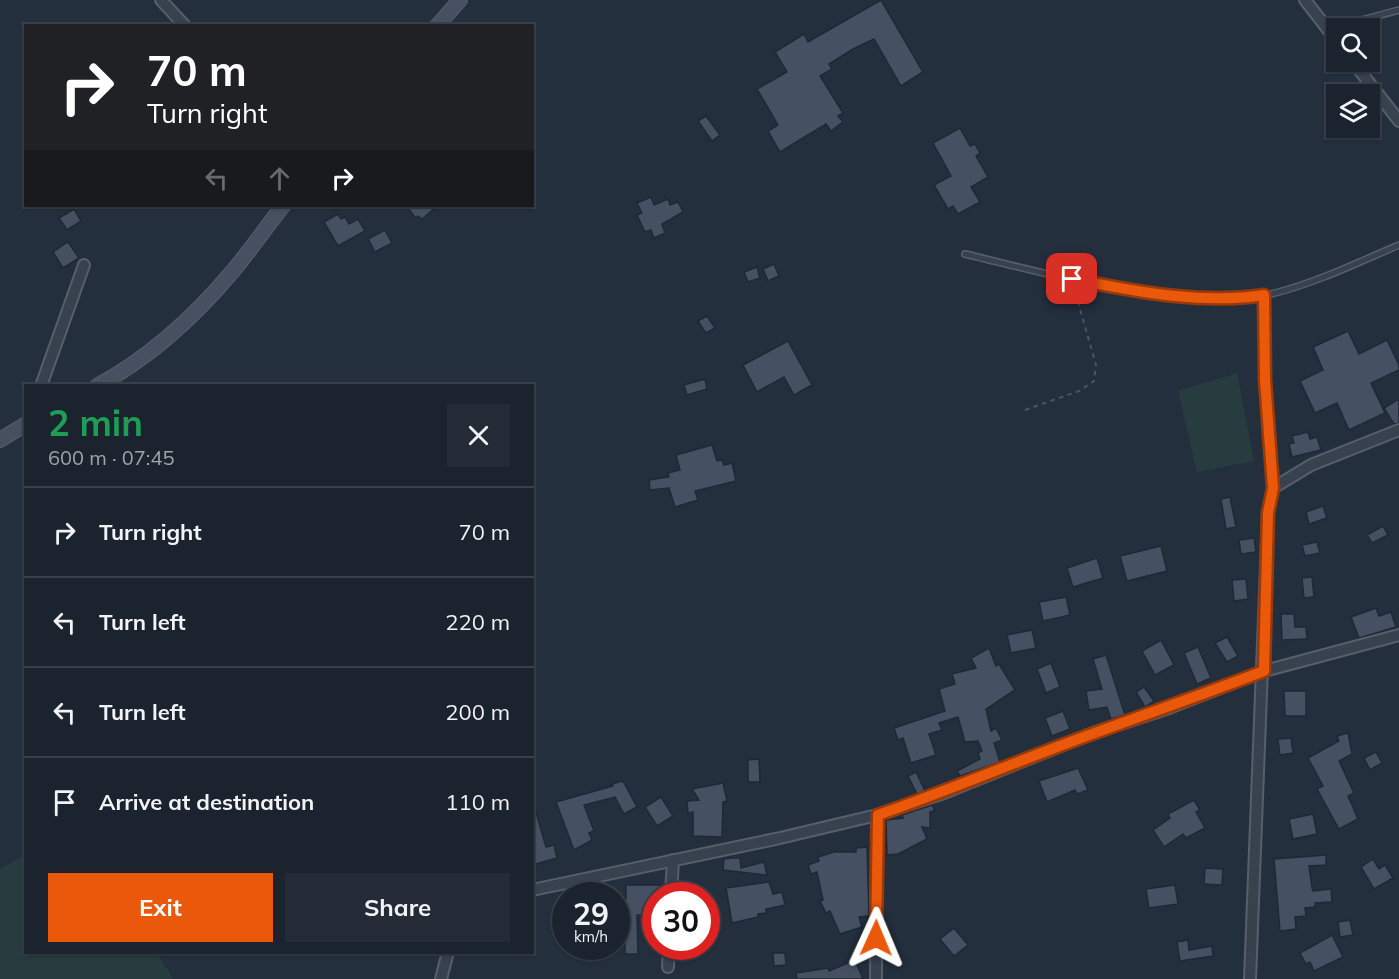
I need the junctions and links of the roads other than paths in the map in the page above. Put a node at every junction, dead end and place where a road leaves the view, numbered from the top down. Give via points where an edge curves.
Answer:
1 (161, 0) edge
2 (460, 0) edge
3 (1305, 0) edge
4 (1399, 10) edge
5 (1369, 18) edge
6 (183, 24) edge
7 (439, 24) edge
8 (1326, 26) edge
9 (1361, 72) edge
10 (1399, 121) edge
11 (282, 207) edge
12 (1399, 245) edge
13 (965, 254) dead end
14 (84, 265) dead end
15 (1264, 295) junction
16 (42, 384) edge
17 (100, 384) edge
18 (24, 425) edge
19 (1399, 430) edge
20 (0, 440) edge
21 (1273, 488) junction
22 (1399, 635) edge
23 (1264, 671) junction
24 (878, 815) junction
25 (673, 860) junction
26 (672, 882) edge
27 (534, 890) edge
28 (447, 954) edge
29 (669, 960) edge
30 (669, 967) dead end
31 (441, 979) edge
32 (876, 979) edge
33 (1250, 979) edge

1 - 6 street
2 - 7 main road
3 - 8 street
4 - 5 lane
9 - 10 street
11 - 17 main road via 232,272 184,321 160,343
12 - 15 lane
13 - 15 lane via 1072,279 1202,299
14 - 16 street
15 - 21 lane
18 - 20 main road
19 - 21 street via 1311,465
21 - 23 street via 1268,513
22 - 23 street
23 - 24 street
23 - 33 street
24 - 25 street
24 - 32 street
25 - 26 street
25 - 27 street
28 - 31 street
29 - 30 street

